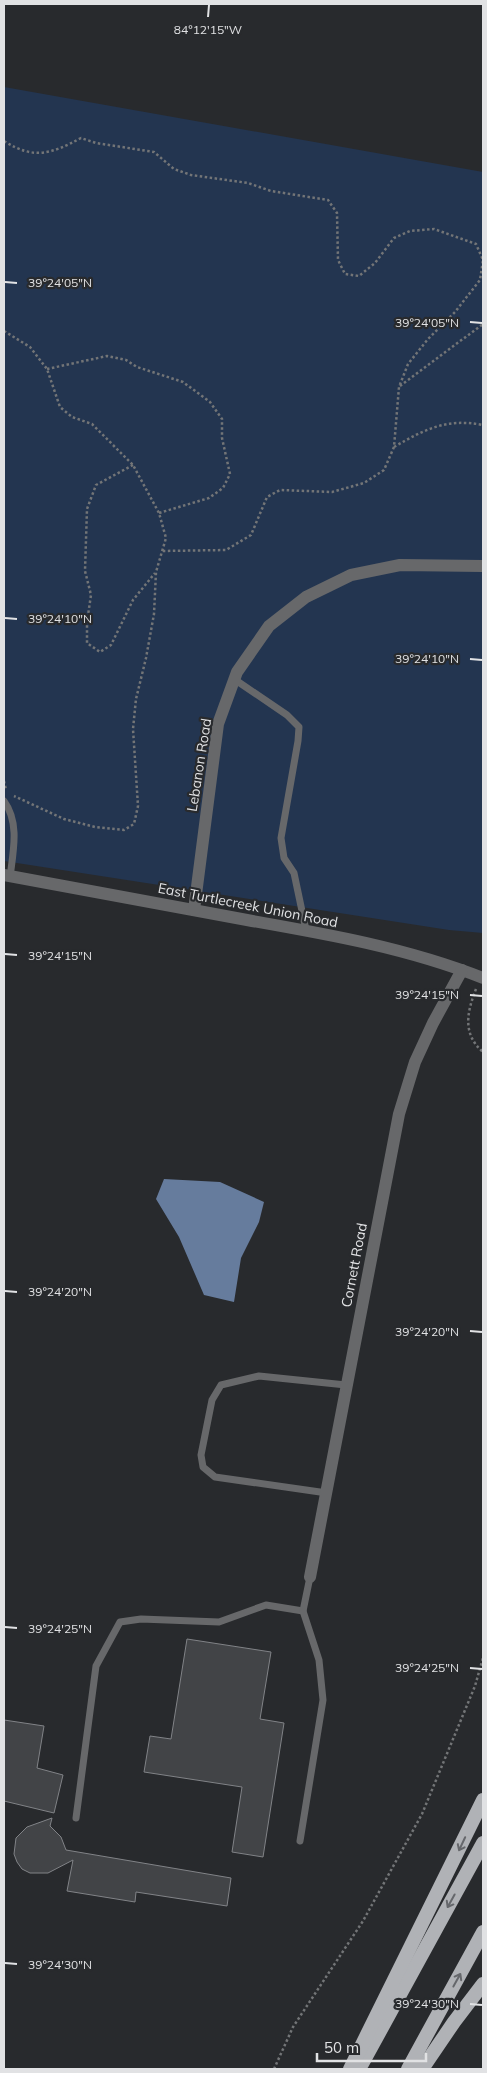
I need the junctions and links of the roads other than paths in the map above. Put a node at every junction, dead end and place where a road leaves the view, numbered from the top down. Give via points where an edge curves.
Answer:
1 (483, 566) edge
2 (234, 679) junction
3 (4, 801) edge
4 (7, 876) edge
5 (194, 910) junction
6 (306, 930) junction
7 (462, 970) junction
8 (482, 977) edge
9 (346, 1385) junction
10 (327, 1493) junction
11 (310, 1577) joint
12 (303, 1611) junction
13 (483, 1800) edge
14 (76, 1818) dead end
15 (300, 1841) dead end
16 (483, 1843) edge
17 (483, 1932) edge
18 (483, 1984) edge
19 (350, 2069) edge
20 (359, 2069) edge
21 (408, 2069) edge
22 (422, 2069) edge

1 - 2 street, Lebanon Road via 400,565 350,575 306,597 269,626
2 - 5 street, Lebanon Road via 218,724
2 - 6 lane via 287,715 299,727 281,838 284,858 294,873
3 - 4 lane via 10,809 14,842
4 - 5 street, East Turtlecreek Union Road
5 - 6 street, East Turtlecreek Union Road
6 - 7 street, East Turtlecreek Union Road via 397,949
7 - 8 street, East Turtlecreek Union Road
7 - 9 street, Cornett Road via 415,1062 399,1114
9 - 10 street, Cornett Road
9 - 10 lane via 259,1376 221,1385 212,1400 201,1455 203,1466 216,1477
10 - 11 street, Cornett Road
11 - 12 lane
12 - 14 lane via 266,1606 219,1622 141,1619 120,1622 96,1666
12 - 15 lane via 319,1660 323,1700
13 -> 19 highway
16 -> 20 highway
21 -> 17 highway
18 - 22 highway

